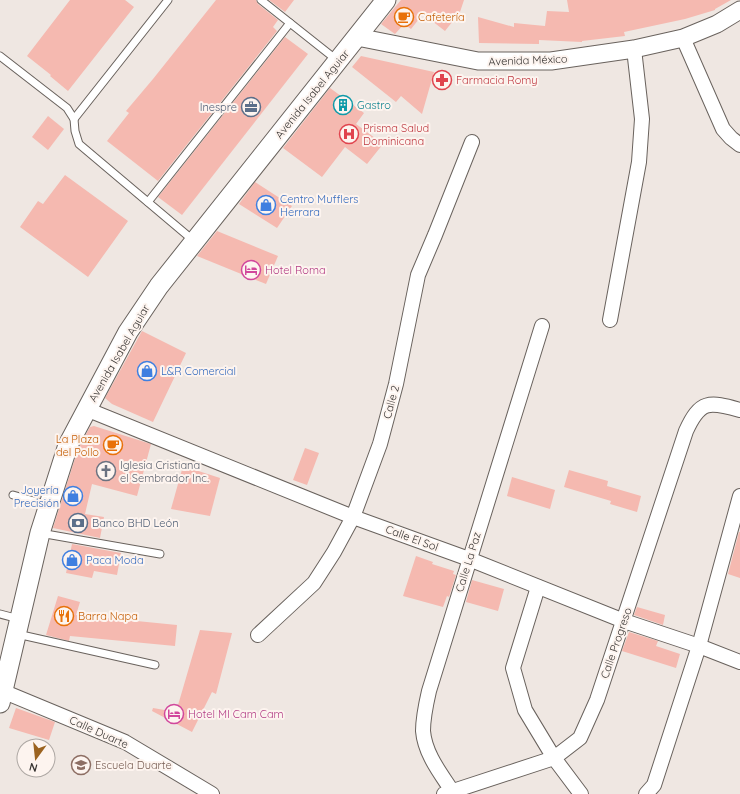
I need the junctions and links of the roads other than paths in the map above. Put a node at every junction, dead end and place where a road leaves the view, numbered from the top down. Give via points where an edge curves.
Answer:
1 (168, 0) edge
2 (261, 0) edge
3 (386, 0) edge
4 (740, 10) edge
5 (290, 23) junction
6 (357, 37) junction
7 (683, 38) junction
8 (634, 49) junction
9 (0, 56) edge
10 (338, 61) junction
11 (74, 119) junction
12 (472, 142) dead end
13 (740, 144) edge
14 (148, 202) junction
15 (195, 241) junction
16 (610, 320) dead end
17 (542, 326) dead end
18 (86, 409) junction
19 (740, 410) edge
20 (13, 496) dead end
21 (740, 496) edge
22 (48, 505) junction
23 (353, 517) junction
24 (40, 533) junction
25 (160, 554) dead end
26 (469, 559) junction
27 (538, 587) junction
28 (0, 614) edge
29 (624, 621) junction
30 (17, 626) junction
31 (258, 635) dead end
32 (699, 646) junction
33 (740, 662) edge
34 (155, 665) dead end
35 (1, 697) edge
36 (554, 758) junction
37 (450, 793) edge
38 (212, 794) edge
39 (581, 794) edge
40 (646, 794) edge

1 - 11 lane
2 - 5 lane
3 - 6 main road, Avenida Isabel Aguiar
4 - 7 street, Avenida México via 717,24
5 - 10 lane
5 - 14 lane
6 - 8 street, Avenida México via 478,61 551,61
6 - 10 main road, Avenida Isabel Aguiar
7 - 8 street, Avenida México
7 - 13 street via 723,129
8 - 16 street via 642,119 639,162
9 - 11 lane via 67,108
10 - 15 main road, Avenida Isabel Aguiar
11 - 14 lane via 78,144
12 - 23 street, Calle 2 via 418,275 396,384 380,444
14 - 15 lane
15 - 18 main road, Avenida Isabel Aguiar via 159,286 128,332
17 - 26 street, Calle La Paz
18 - 22 main road, Avenida Isabel Aguiar via 68,445
18 - 23 street, Calle El Sol
19 - 29 street, Calle Progreso via 711,405 700,408 692,418
20 - 22 lane
21 - 32 street
22 - 24 main road, Avenida Isabel Aguiar
23 - 26 street, Calle El Sol
23 - 31 street, Calle 2 via 314,583
24 - 25 lane
24 - 30 main road, Avenida Isabel Aguiar
26 - 27 street, Calle El Sol
26 - 37 street, Calle La Paz via 428,691 424,712 423,731 426,746
27 - 29 street, Calle El Sol
27 - 36 street via 513,668 525,710
28 - 30 lane
29 - 32 street, Calle El Sol
29 - 36 street, Calle Progreso via 597,700 580,738
30 - 34 lane
30 - 35 main road, Avenida Isabel Aguiar
32 - 33 street, Calle El Sol
32 - 40 street via 654,786
35 - 38 street, Calle Duarte via 125,742
36 - 37 street, Calle Progreso
36 - 39 street

